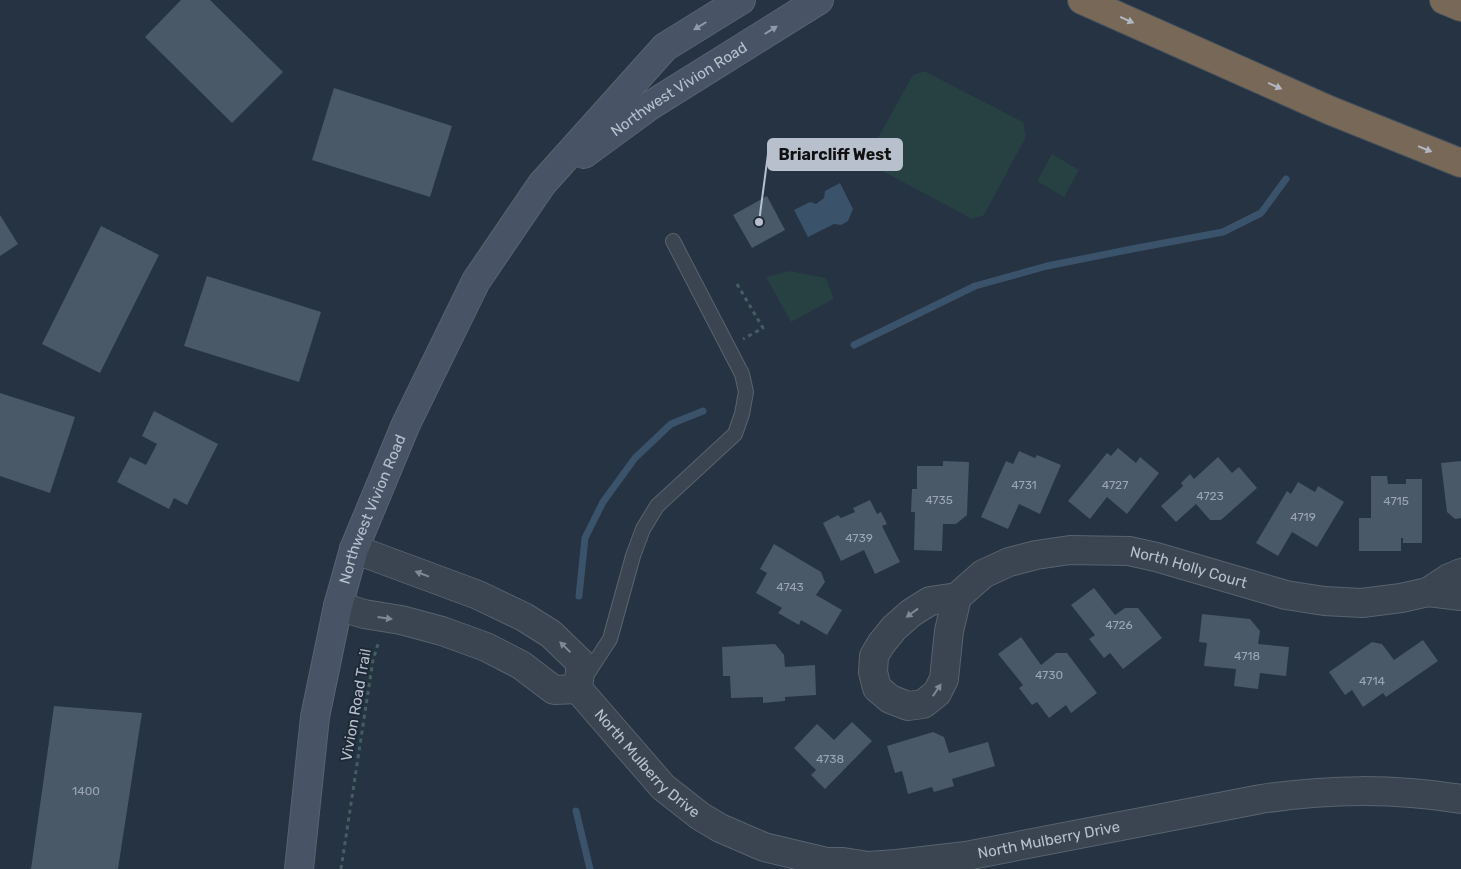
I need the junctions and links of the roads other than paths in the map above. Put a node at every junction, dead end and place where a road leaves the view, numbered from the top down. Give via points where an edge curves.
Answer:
1 (741, 0) edge
2 (820, 0) edge
3 (1082, 0) edge
4 (1444, 0) edge
5 (1461, 6) edge
6 (1461, 164) edge
7 (542, 184) junction
8 (673, 241) dead end
9 (354, 548) junction
10 (1461, 573) edge
11 (1428, 592) junction
12 (1461, 596) edge
13 (957, 597) dead end
14 (338, 606) junction
15 (578, 689) junction
16 (1461, 799) edge
17 (299, 869) edge

1 -> 7 main road, Northwest Vivion Road via 665,47
7 -> 2 main road, Northwest Vivion Road via 651,105
3 -> 6 highway via 1329,110
4 - 5 highway
7 - 9 main road, Northwest Vivion Road via 476,281 406,424
8 - 15 lane via 742,374 746,392 742,414 735,434 657,506 643,529 632,556 610,640
9 - 14 main road, Northwest Vivion Road
15 -> 9 street via 581,663 551,634 524,617 478,595
10 - 11 street, North Holly Court
11 - 12 street, North Holly Court
11 - 13 street, North Holly Court via 1362,603 1324,601 1286,595 1156,557 1129,552 1078,550 1009,562 983,574
14 -> 15 street via 442,631 486,647 521,665 554,690
14 - 17 main road, Northwest Vivion Road via 315,717
15 - 16 street, North Mulberry Drive via 663,787 694,811 720,828 764,847 827,862 868,866 956,857 1304,793 1400,791

